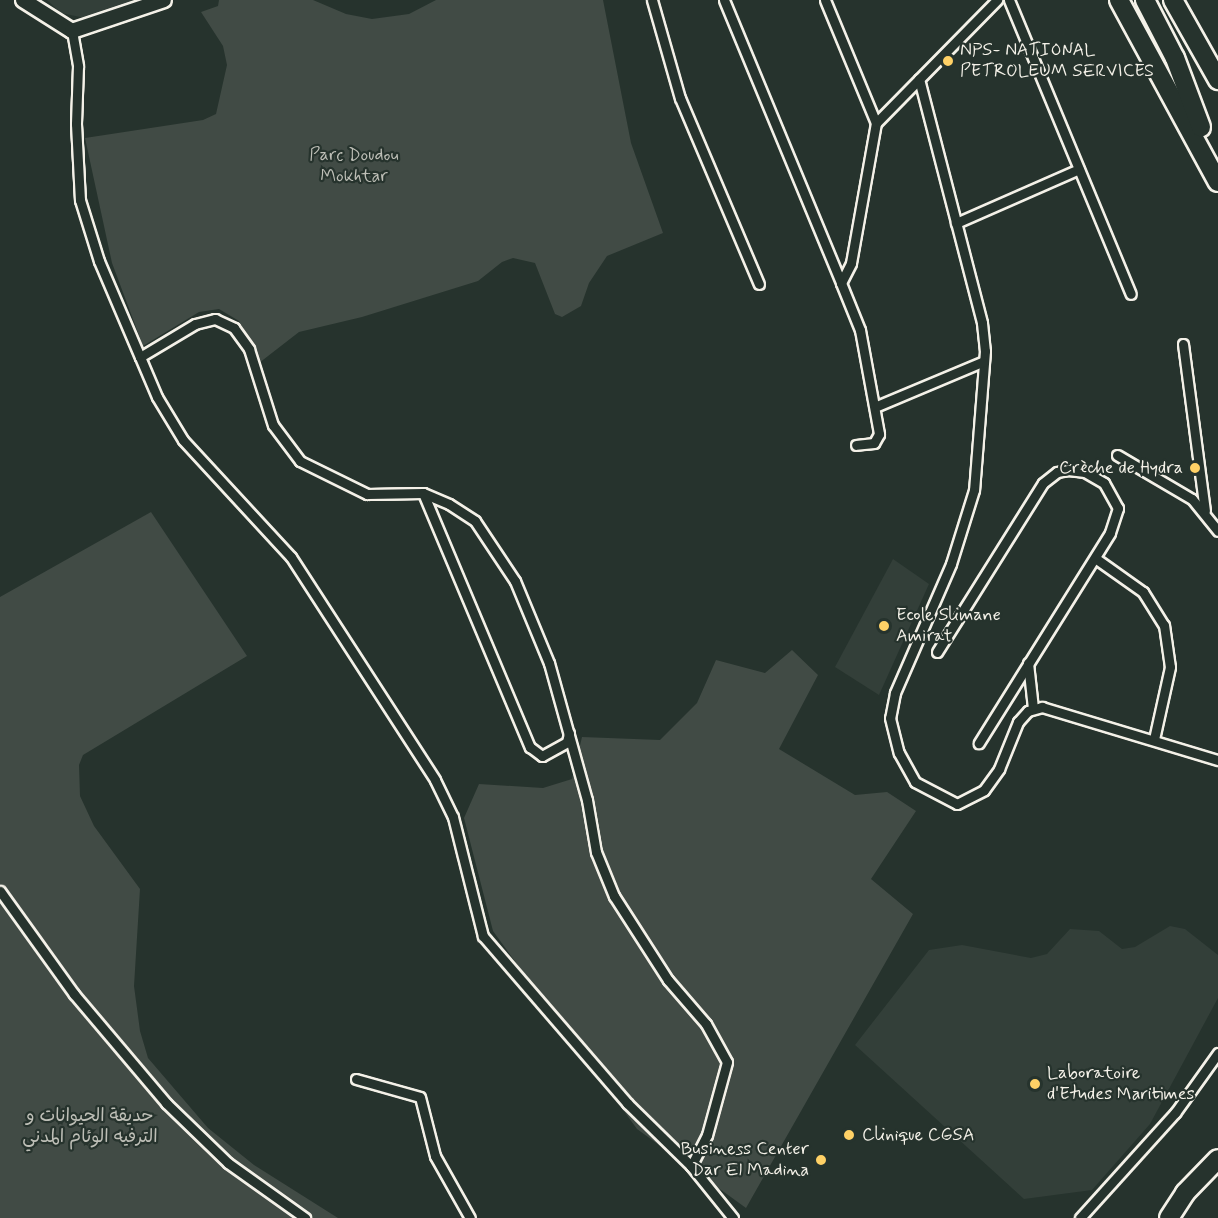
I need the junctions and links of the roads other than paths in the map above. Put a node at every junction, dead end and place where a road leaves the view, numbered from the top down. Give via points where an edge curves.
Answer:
1 (23, 0) edge
2 (164, 0) edge
3 (652, 0) edge
4 (724, 0) edge
5 (825, 0) edge
6 (997, 0) edge
7 (1009, 0) edge
8 (1119, 0) edge
9 (1145, 0) edge
10 (1173, 0) edge
11 (1186, 0) edge
12 (72, 31) junction
13 (919, 79) junction
14 (1218, 80) edge
15 (876, 123) junction
16 (1079, 169) junction
17 (1218, 171) edge
18 (1218, 182) edge
19 (956, 223) junction
20 (841, 283) junction
21 (759, 284) dead end
22 (1131, 294) dead end
23 (1183, 344) dead end
24 (140, 357) junction
25 (984, 361) junction
26 (877, 406) junction
27 (856, 445) dead end
28 (1117, 455) dead end
29 (423, 493) junction
30 (1205, 511) junction
31 (1218, 531) edge
32 (1095, 558) junction
33 (937, 652) dead end
34 (1028, 663) junction
35 (1033, 708) junction
36 (569, 730) junction
37 (1154, 739) junction
38 (979, 743) dead end
39 (1218, 760) edge
40 (0, 891) edge
41 (1218, 1053) edge
42 (356, 1079) dead end
43 (1218, 1159) edge
44 (692, 1166) junction
45 (305, 1218) edge
46 (470, 1218) edge
47 (733, 1218) edge
48 (1080, 1218) edge
49 (1169, 1218) edge

1 - 12 street
2 - 12 street
3 - 21 street via 680,98
4 - 20 street
5 - 15 street
6 - 13 street
7 - 16 street
8 - 18 highway
9 - 17 highway via 1175,58
10 - 14 highway
11 - 14 highway
12 - 24 street via 78,66 80,200 99,261
13 - 15 street
13 - 19 street
15 - 20 street via 851,263
16 - 19 street
16 - 22 street
19 - 25 street via 982,323
20 - 26 street via 860,330 865,371
23 - 30 street
24 - 29 street via 195,324 215,319 234,328 249,349 273,425 300,461 367,494
24 - 44 street via 157,397 183,440 291,556 435,780 456,828 483,936 627,1103
25 - 26 street
25 - 35 street via 974,490 951,564 895,693 890,718 899,753 915,782 957,804 984,790 999,769 1018,722
26 - 27 street via 879,437 874,443
28 - 30 street via 1179,490
29 - 36 street via 475,521 494,544 533,622
29 - 36 street via 530,747 542,756 567,742
30 - 31 street
32 - 33 street via 1116,518 1115,498 1094,477 1076,470 1057,472 1028,502
32 - 34 street
32 - 37 street via 1143,592 1164,625 1170,667
34 - 35 street
34 - 38 street
35 - 37 street via 1050,708
36 - 44 street via 596,852 614,896 668,980 706,1024 727,1062 707,1135
37 - 39 street
40 - 45 street via 74,994 166,1103 228,1163
41 - 48 street via 1175,1113
42 - 46 street via 420,1097 435,1156
43 - 49 highway via 1185,1193
44 - 47 street

